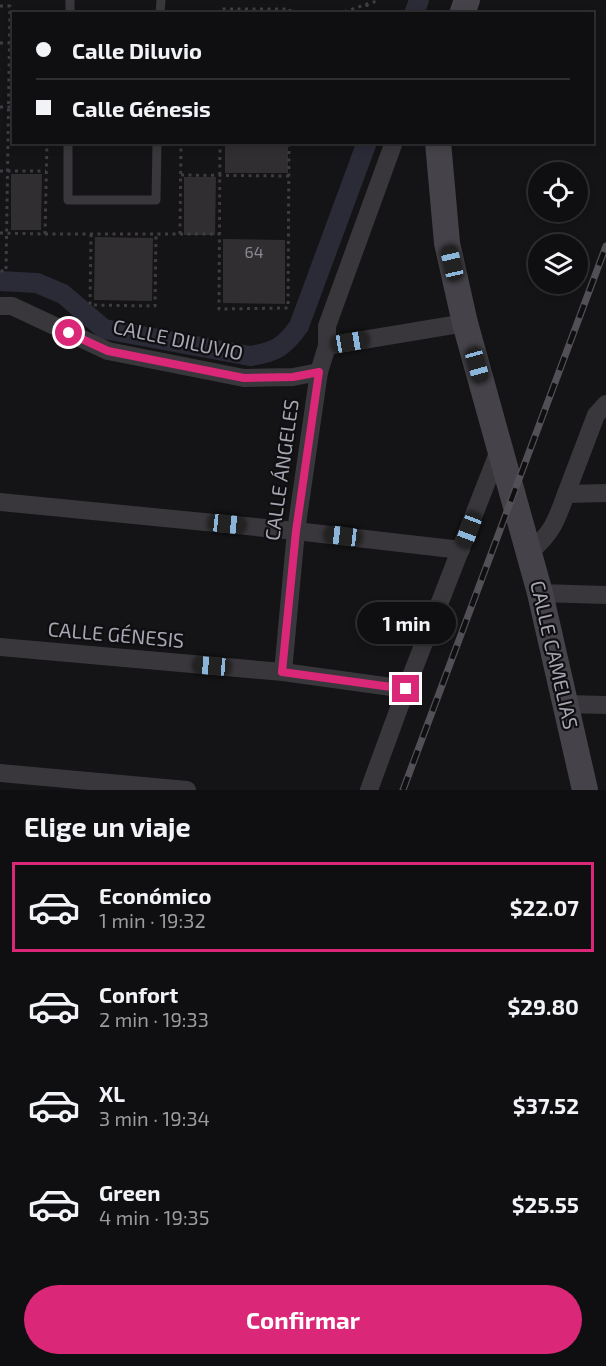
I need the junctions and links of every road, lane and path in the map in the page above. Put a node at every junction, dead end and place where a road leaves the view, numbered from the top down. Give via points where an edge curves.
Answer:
1 (380, 0) edge
2 (367, 4) junction
3 (0, 6) edge
4 (220, 12) edge
5 (290, 12) edge
6 (343, 12) edge
7 (367, 12) edge
8 (12, 21) edge
9 (0, 106) edge
10 (8, 106) junction
11 (12, 107) edge
12 (46, 144) edge
13 (68, 144) edge
14 (157, 144) edge
15 (181, 144) edge
16 (220, 144) edge
17 (289, 144) edge
18 (393, 144) edge
19 (438, 144) edge
20 (0, 171) edge
21 (7, 171) junction
22 (46, 171) junction
23 (181, 175) junction
24 (289, 176) junction
25 (0, 233) edge
26 (6, 233) junction
27 (45, 234) junction
28 (91, 234) junction
29 (156, 234) junction
30 (180, 234) junction
31 (220, 234) junction
32 (0, 271) edge
33 (0, 306) edge
34 (465, 323) junction
35 (327, 346) junction
36 (319, 372) junction
37 (606, 404) edge
38 (500, 448) junction
39 (606, 493) edge
40 (566, 494) junction
41 (0, 502) edge
42 (296, 531) junction
43 (461, 550) junction
44 (529, 553) junction
45 (540, 593) junction
46 (606, 595) edge
47 (0, 647) edge
48 (282, 672) junction
49 (406, 689) junction
50 (566, 704) junction
51 (606, 705) edge
52 (0, 773) edge
53 (187, 790) edge
54 (369, 790) edge
55 (585, 790) edge

1 - 2 path
2 - 6 path
2 - 7 path
3 - 8 path via 10,6
4 - 5 path
8 - 10 path
9 - 10 path
10 - 11 path
10 - 21 path
12 - 22 path
13 - 14 lane via 68,200 156,200
15 - 23 path
16 - 31 path
17 - 24 path
18 - 35 street, CALLE ÁNGELES via 327,326
19 - 34 street, CALLE CAMELIAS via 447,243
20 - 21 path
21 - 22 path
21 - 26 path
22 - 27 path
23 - 24 path
23 - 30 path
24 - 31 path via 288,308 219,309
25 - 26 path
26 - 27 path
26 - 32 path via 6,271
27 - 28 path
28 - 29 path
28 - 29 path via 90,305 155,306
29 - 30 path
30 - 31 path
33 - 36 street, CALLE DILUVIO via 12,306 108,351 244,378
34 - 35 street
34 - 38 street, CALLE CAMELIAS
35 - 36 street, CALLE ÁNGELES
36 - 42 street, CALLE ÁNGELES
37 - 40 street via 596,416
38 - 43 street
38 - 44 street, CALLE CAMELIAS
39 - 40 street
40 - 44 street via 555,525
41 - 42 street
42 - 43 street
42 - 48 street, CALLE ÁNGELES
43 - 49 street
44 - 45 street, CALLE CAMELIAS
45 - 46 street
45 - 50 street, CALLE CAMELIAS
47 - 48 street, CALLE GÉNESIS
48 - 49 street, CALLE GÉNESIS
49 - 54 street
50 - 51 street
50 - 55 street, CALLE CAMELIAS
52 - 53 street

